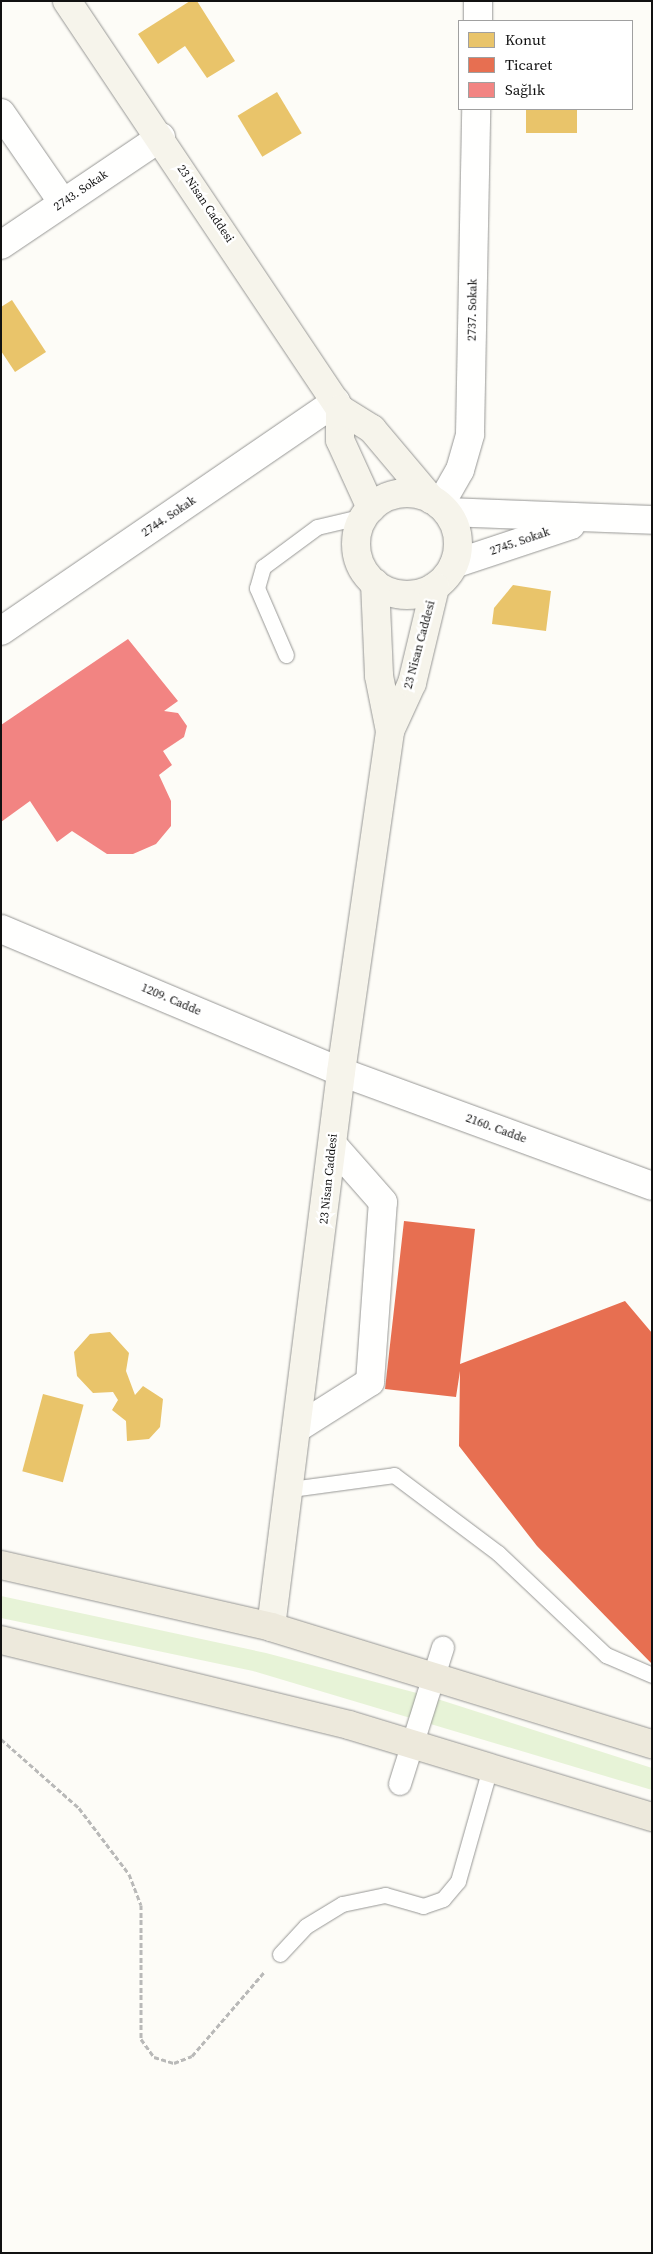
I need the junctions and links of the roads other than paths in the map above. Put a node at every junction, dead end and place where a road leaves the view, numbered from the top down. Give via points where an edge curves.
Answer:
1 (67, 1) edge
2 (478, 1) edge
3 (478, 20) edge
4 (476, 110) edge
5 (1, 114) edge
6 (161, 137) junction
7 (63, 203) junction
8 (1, 245) edge
9 (338, 405) junction
10 (439, 505) junction
11 (368, 512) junction
12 (586, 520) junction
13 (652, 520) edge
14 (454, 564) junction
15 (375, 583) junction
16 (435, 587) junction
17 (1, 631) edge
18 (286, 655) dead end
19 (390, 731) junction
20 (1, 929) edge
21 (340, 1072) junction
22 (333, 1145) junction
23 (652, 1186) edge
24 (299, 1427) junction
25 (291, 1489) junction
26 (1, 1564) edge
27 (271, 1627) junction
28 (1, 1640) edge
29 (443, 1648) dead end
30 (435, 1674) junction
31 (652, 1675) edge
32 (652, 1744) edge
33 (412, 1746) junction
34 (490, 1768) junction
35 (400, 1784) dead end
36 (652, 1817) edge
37 (280, 1954) road end

1 - 6 main road, 23 Nisan Caddesi
2 - 3 street
4 - 10 street, 2737. Sokak via 470,434 460,470
5 - 7 street
6 - 7 street, 2743. Sokak
6 - 9 main road, 23 Nisan Caddesi
7 - 8 street, 2743. Sokak
9 - 10 main road via 372,429
9 - 11 main road via 340,440
9 - 17 street, 2744. Sokak
10 - 11 main road via 401,493
10 - 12 street, 2745. Sokak
10 - 14 main road via 458,538
11 - 15 main road via 358,530 358,556
11 - 18 lane via 317,528 263,567 258,588
12 - 13 street, 2745. Sokak
12 - 14 street, 2745. Sokak
14 - 16 main road
15 - 16 main road via 404,594
15 - 19 main road, 23 Nisan Caddesi via 379,676
16 - 19 main road, 23 Nisan Caddesi via 412,683
19 - 21 main road, 23 Nisan Caddesi
20 - 21 street, 1209. Cadde
21 - 22 main road, 23 Nisan Caddesi
21 - 23 street, 2160. Cadde
22 - 24 main road, 23 Nisan Caddesi
22 - 24 street via 383,1202 370,1382
24 - 25 main road, 23 Nisan Caddesi
25 - 27 main road, 23 Nisan Caddesi
25 - 31 lane via 394,1475 498,1554 606,1655
26 - 27 main road
27 - 30 main road
28 - 33 main road via 350,1725
29 - 30 street
30 - 32 main road
30 - 33 street
33 - 34 main road
33 - 35 street
34 - 36 main road
34 - 37 lane via 458,1880 443,1899 423,1906 385,1895 342,1904 306,1926

